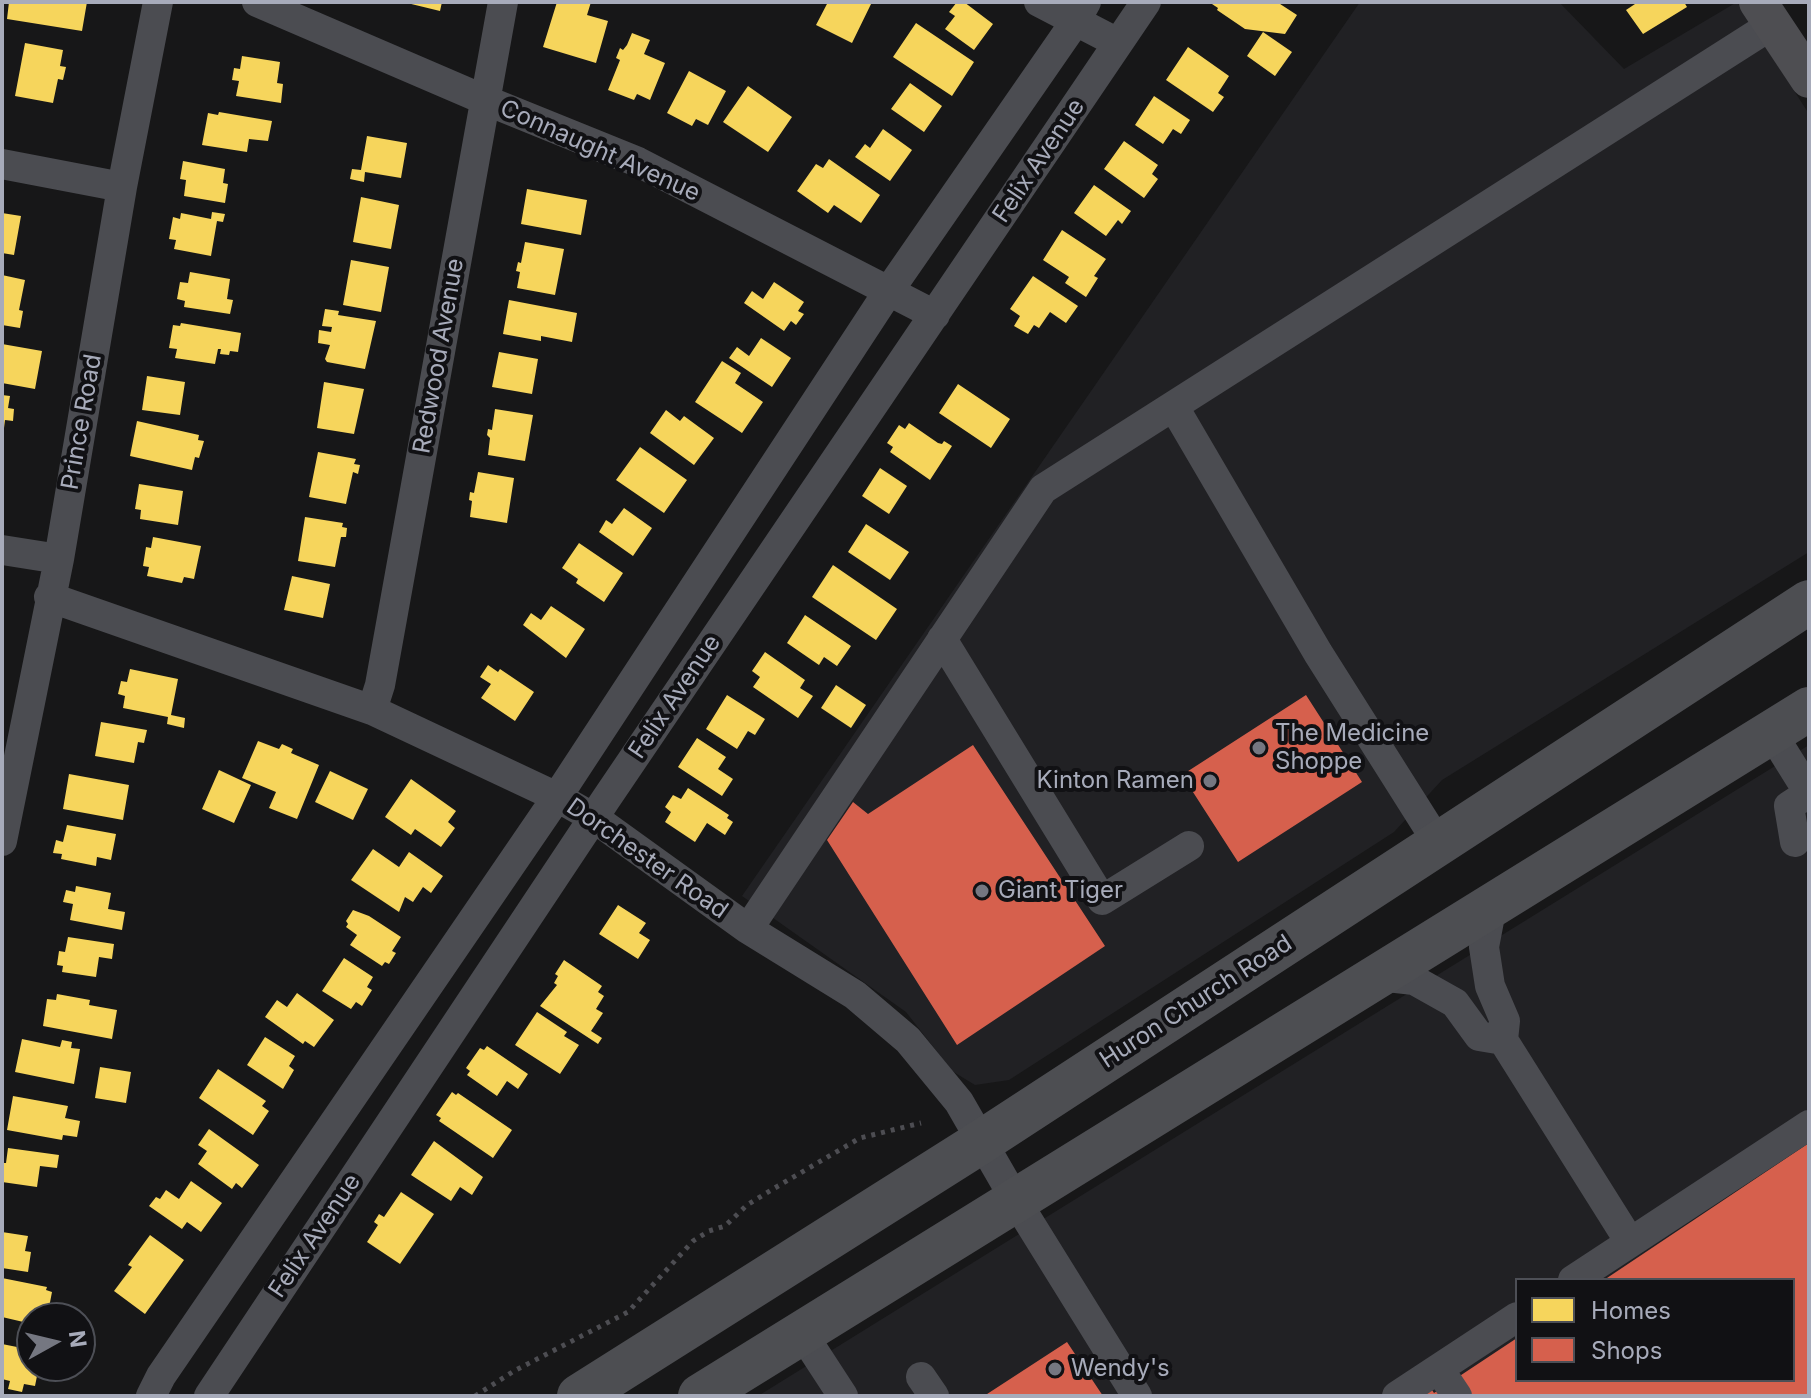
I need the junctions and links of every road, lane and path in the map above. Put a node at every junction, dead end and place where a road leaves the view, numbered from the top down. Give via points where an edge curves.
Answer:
1 (158, 2) edge
2 (257, 2) edge
3 (503, 2) edge
4 (1039, 2) edge
5 (1134, 5) edge
6 (1081, 12) edge
7 (1766, 13) edge
8 (1118, 43) junction
9 (1809, 79) edge
10 (485, 100) junction
11 (2, 164) edge
12 (122, 187) junction
13 (888, 292) junction
14 (935, 315) junction
15 (1174, 407) junction
16 (2, 550) edge
17 (59, 559) junction
18 (49, 597) junction
19 (1809, 602) edge
20 (942, 639) junction
21 (1809, 709) edge
22 (372, 710) junction
23 (1771, 732) junction
24 (557, 797) junction
25 (594, 818) junction
26 (2, 841) edge
27 (1795, 842) dead end
28 (1438, 843) junction
29 (1189, 846) dead end
30 (1492, 905) junction
31 (748, 929) junction
32 (1378, 976) junction
33 (1503, 1040) junction
34 (921, 1123) dead end
35 (1809, 1125) edge
36 (981, 1142) junction
37 (1016, 1201) junction
38 (1630, 1242) junction
39 (1576, 1278) edge
40 (1515, 1318) edge
41 (802, 1333) junction
42 (1439, 1369) junction
43 (151, 1396) edge
44 (209, 1396) edge
45 (475, 1396) edge
46 (579, 1396) edge
47 (700, 1396) edge
48 (843, 1396) edge
49 (1137, 1396) edge
50 (1397, 1396) edge
51 (1457, 1396) edge

1 - 12 street, Prince Road
2 - 10 street, Connaught Avenue
3 - 10 street, Redwood Avenue
4 - 6 street
5 - 8 street, Felix Avenue
6 - 8 street
6 - 13 street, Felix Avenue
7 - 9 main road
7 - 15 street
8 - 14 street, Felix Avenue
10 - 13 street, Connaught Avenue via 638,162
10 - 22 street, Redwood Avenue
11 - 12 street
12 - 17 street, Prince Road
13 - 14 street, Connaught Avenue
13 - 24 street, Felix Avenue
14 - 25 street, Felix Avenue
15 - 20 street via 1043,489
15 - 28 street via 1318,653
16 - 17 street
17 - 18 street, Prince Road
18 - 22 street, Dorchester Road
18 - 26 street, Prince Road
19 - 28 highway, Huron Church Road
20 - 29 street via 1102,900
20 - 31 street
21 - 23 highway
22 - 24 street, Dorchester Road
23 - 27 street via 1809,793 1789,806
23 - 30 highway
24 - 25 street, Dorchester Road
24 - 43 street, Felix Avenue
25 - 31 street, Dorchester Road
25 - 44 street, Felix Avenue
28 - 36 highway, Huron Church Road
30 - 32 highway
30 - 33 street via 1484,947 1490,986 1505,1021
31 - 36 street, Dorchester Road via 855,995 908,1040 959,1102
32 - 33 street via 1414,980 1455,1003 1479,1036
32 - 37 highway
33 - 38 street
34 - 45 path via 860,1138 773,1189 725,1226 693,1241 628,1312
35 - 38 street
36 - 37 street, Dorchester Road
36 - 46 highway, Huron Church Road
37 - 41 highway
37 - 49 street, Dorchester Road
38 - 39 street
40 - 42 street
41 - 47 highway
41 - 48 street
42 - 50 street
42 - 51 street

